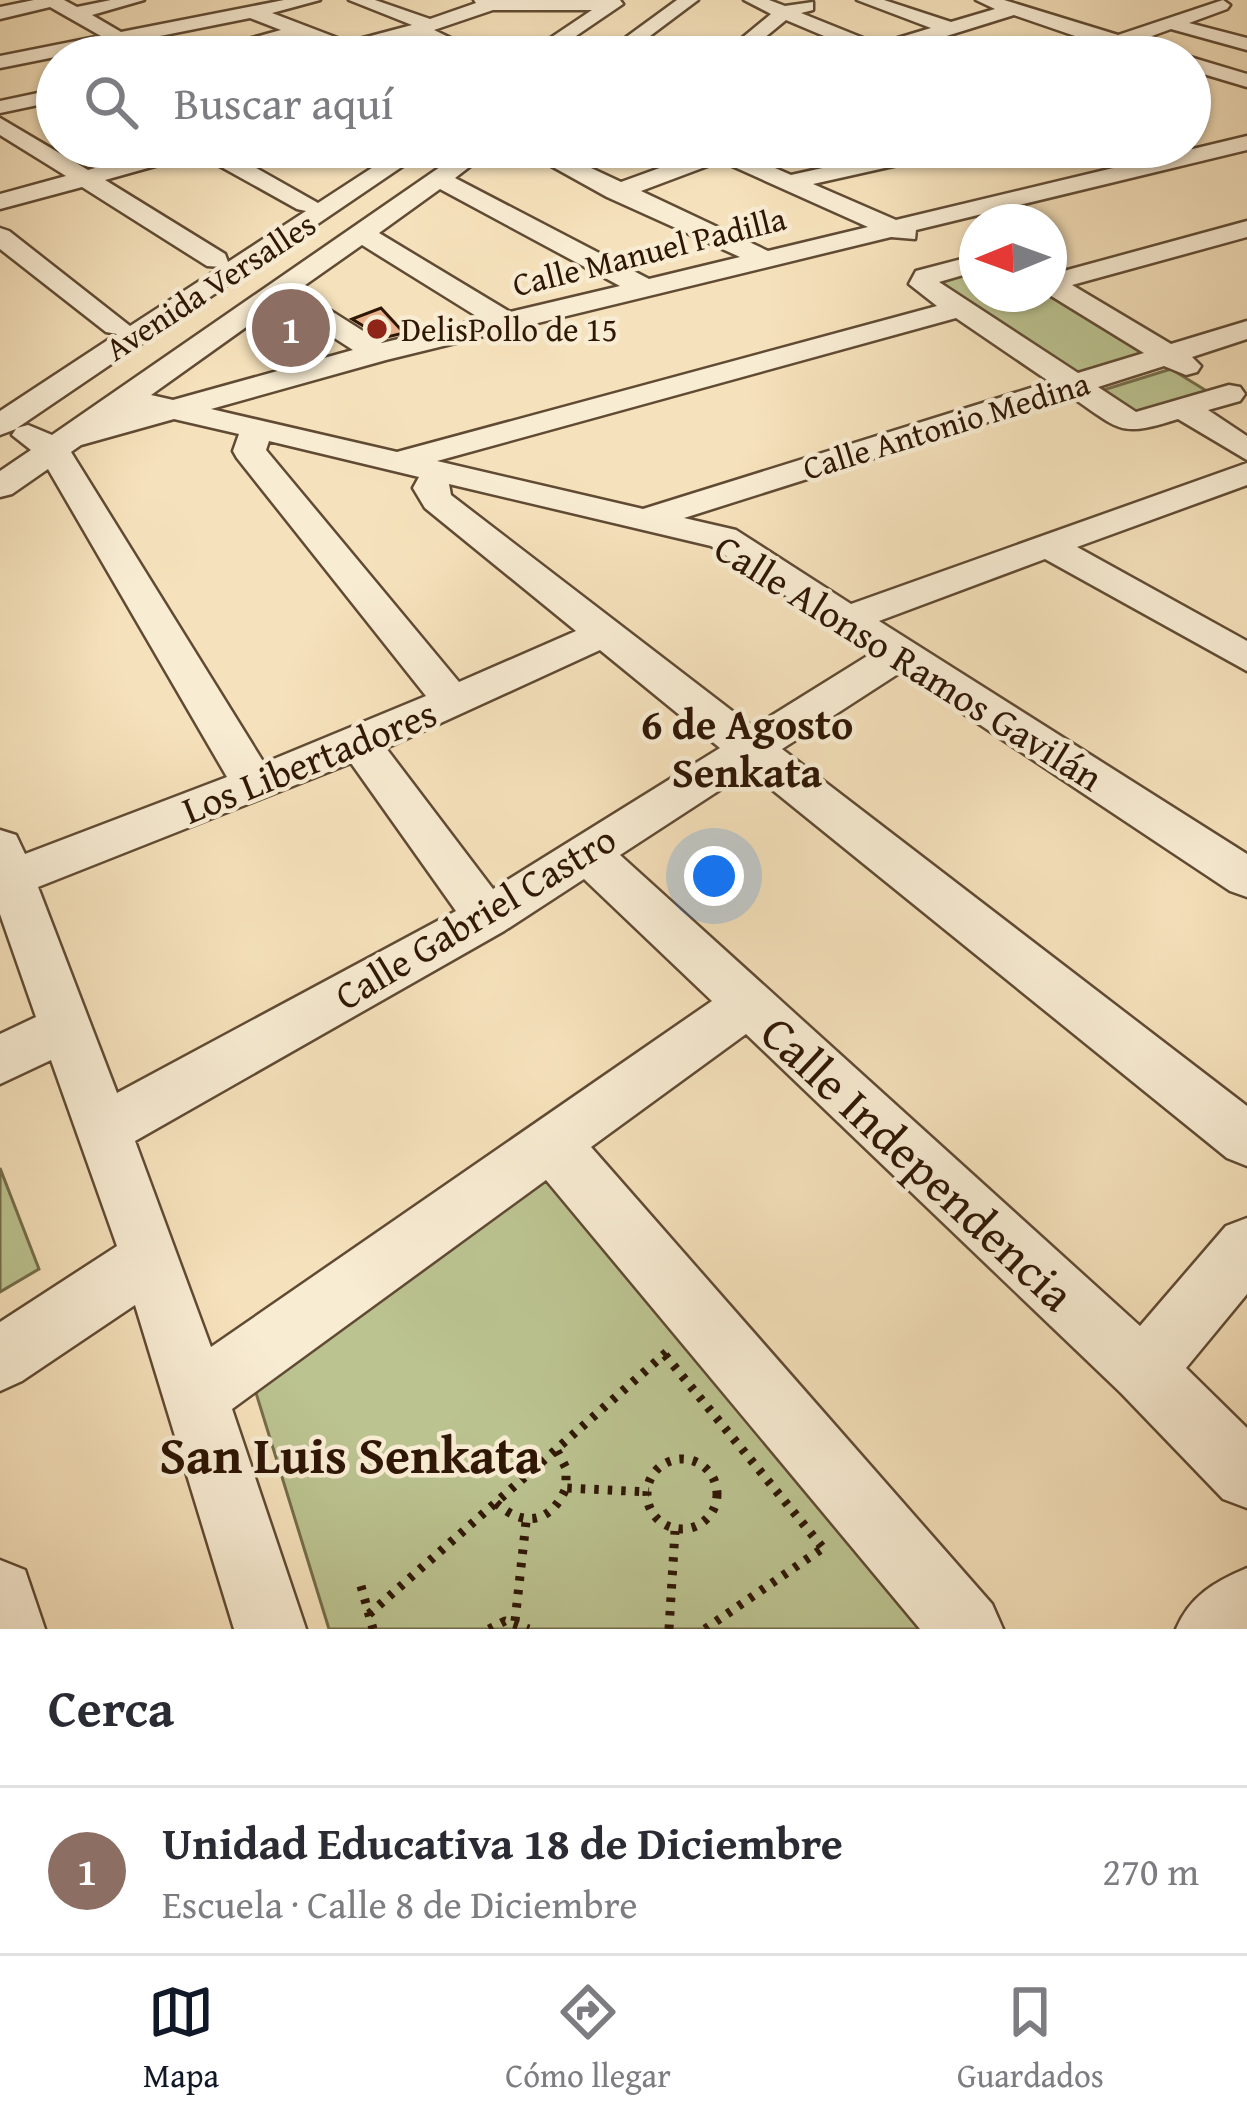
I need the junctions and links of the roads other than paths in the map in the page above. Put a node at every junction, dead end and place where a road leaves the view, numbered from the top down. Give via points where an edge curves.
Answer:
1 (53, 0) edge
2 (135, 0) edge
3 (311, 0) edge
4 (358, 0) edge
5 (643, 0) edge
6 (671, 0) edge
7 (689, 0) edge
8 (752, 0) edge
9 (834, 0) edge
10 (866, 0) edge
11 (985, 0) edge
12 (1200, 0) edge
13 (616, 2) edge
14 (485, 4) edge
15 (1221, 5) junction
16 (1014, 9) junction
17 (252, 11) junction
18 (785, 12) junction
19 (1247, 12) edge
20 (0, 13) edge
21 (77, 13) junction
22 (1117, 13) dead end
23 (1166, 24) junction
24 (423, 28) junction
25 (949, 28) junction
26 (301, 31) junction
27 (126, 36) joint
28 (280, 36) edge
29 (315, 36) edge
30 (393, 36) edge
31 (437, 36) edge
32 (538, 36) edge
33 (573, 36) edge
34 (579, 36) edge
35 (621, 36) edge
36 (638, 36) edge
37 (755, 36) edge
38 (842, 36) edge
39 (929, 36) edge
40 (1099, 36) edge
41 (1134, 36) edge
42 (1247, 44) edge
43 (0, 45) edge
44 (16, 59) edge
45 (1211, 76) edge
46 (1247, 81) edge
47 (36, 99) edge
48 (0, 107) edge
49 (0, 124) edge
50 (36, 146) edge
51 (72, 168) edge
52 (121, 168) edge
53 (239, 168) edge
54 (356, 168) edge
55 (390, 168) edge
56 (427, 168) edge
57 (454, 168) edge
58 (569, 168) edge
59 (672, 168) edge
60 (758, 168) edge
61 (855, 168) edge
62 (1133, 168) edge
63 (87, 177) junction
64 (439, 179) junction
65 (792, 182) junction
66 (616, 192) junction
67 (0, 202) edge
68 (306, 204) junction
69 (896, 229) junction
70 (1247, 229) edge
71 (363, 233) junction
72 (0, 236) edge
73 (216, 260) junction
74 (766, 260) junction
75 (959, 261) edge
76 (959, 269) edge
77 (1067, 278) edge
78 (647, 289) junction
79 (279, 290) junction
80 (1067, 294) edge
81 (958, 309) junction
82 (507, 322) junction
83 (116, 326) junction
84 (1247, 331) edge
85 (377, 353) junction
86 (1169, 355) junction
87 (1073, 386) junction
88 (129, 399) junction
89 (1184, 409) junction
90 (170, 410) junction
91 (20, 430) edge
92 (256, 431) junction
93 (1247, 450) edge
94 (391, 463) junction
95 (438, 473) junction
96 (1247, 473) edge
97 (1205, 487) junction
98 (0, 488) edge
99 (1247, 508) edge
100 (645, 520) junction
101 (1046, 545) junction
102 (849, 619) junction
103 (602, 634) junction
104 (900, 654) junction
105 (1247, 658) edge
106 (453, 702) junction
107 (359, 742) junction
108 (747, 748) junction
109 (254, 784) junction
110 (586, 852) junction
111 (6, 863) edge
112 (1247, 878) edge
113 (487, 917) junction
114 (747, 1005) junction
115 (66, 1027) junction
116 (0, 1060) edge
117 (104, 1129) junction
118 (1247, 1140) edge
119 (551, 1143) junction
120 (1247, 1247) edge
121 (152, 1259) junction
122 (0, 1359) edge
123 (1142, 1371) junction
124 (197, 1395) junction
125 (1247, 1475) edge
126 (0, 1595) edge
127 (1247, 1604) edge
128 (9, 1629) edge
129 (270, 1629) edge
130 (967, 1629) edge
131 (1212, 1629) edge

1 - 20 street
1 - 21 street
2 - 21 street
3 - 17 street
4 - 24 street
5 - 34 street
6 - 35 street
7 - 36 street
8 - 18 street
9 - 18 street
10 - 25 street
11 - 16 street
12 - 15 street
13 - 14 street
13 - 33 street
14 - 24 street
14 - 32 street
15 - 19 street
15 - 23 street
16 - 25 street
16 - 40 street
17 - 26 street
17 - 27 street
18 - 37 street
18 - 38 street
21 - 27 street
22 - 23 street
23 - 41 street
23 - 42 street
24 - 30 street
24 - 31 street
25 - 39 street
26 - 28 street
26 - 29 street
43 - 44 street
45 - 46 street
47 - 48 street
49 - 50 street
51 - 63 street
52 - 63 street
53 - 68 street
54 - 68 street, Avenida Versalles
55 - 91 street, Avenida Versalles
56 - 91 street, Avenida Versalles
57 - 64 street, Avenida Versalles
58 - 66 street
59 - 66 street
60 - 65 street
61 - 65 street
62 - 69 street, Calle Manuel Padilla
63 - 67 street
63 - 73 street
64 - 71 street, Avenida Versalles
64 - 78 street
65 - 69 street
66 - 74 street
68 - 73 street, Avenida Versalles
69 - 74 street, Calle Manuel Padilla
69 - 75 street
70 - 77 street
71 - 79 street, Avenida Versalles
71 - 82 street
72 - 83 street
73 - 83 street, Avenida Versalles
74 - 78 street, Calle Manuel Padilla
76 - 81 street via 922,280
78 - 82 street, Calle Manuel Padilla
79 - 85 street
79 - 88 street, Avenida Versalles
80 - 86 street
81 - 87 street
81 - 94 street
82 - 85 street, Calle Manuel Padilla
83 - 91 street, Avenida Versalles
84 - 86 street, Calle Antonio Medina
85 - 90 street, Calle Manuel Padilla
86 - 87 street, Calle Antonio Medina
86 - 89 street via 1229,394
87 - 89 street via 1132,423
87 - 100 street, Calle Antonio Medina
88 - 90 street, Calle Alonso Ramos Gavilán
88 - 91 street, Avenida Versalles
89 - 93 street
90 - 91 street, Calle Manuel Padilla
90 - 92 street, Calle Alonso Ramos Gavilán
91 - 98 street, Avenida Versalles
91 - 109 street
92 - 94 street, Calle Alonso Ramos Gavilán
92 - 106 street via 249,451
94 - 95 street, Calle Alonso Ramos Gavilán
95 - 100 street, Calle Alonso Ramos Gavilán
95 - 103 street via 430,488 437,501
96 - 97 street
97 - 99 street
97 - 101 street
100 - 102 street, Calle Alonso Ramos Gavilán via 723,538
101 - 102 street
101 - 105 street
102 - 104 street, Calle Alonso Ramos Gavilán
103 - 106 street, Los Libertadores
103 - 108 street
104 - 108 street, Calle Gabriel Castro
104 - 112 street, Calle Alonso Ramos Gavilán
106 - 107 street, Los Libertadores
107 - 109 street, Los Libertadores
107 - 113 street
108 - 110 street, Calle Gabriel Castro
108 - 118 street
109 - 111 street, Los Libertadores
110 - 113 street, Calle Gabriel Castro
110 - 114 street, Calle Independencia
111 - 115 street
113 - 117 street, Calle Gabriel Castro
114 - 119 street
114 - 123 street, Calle Independencia
115 - 116 street
115 - 117 street
117 - 121 street
119 - 124 street
119 - 130 street
120 - 123 street
121 - 122 street
121 - 124 street
123 - 125 street, Calle Independencia
124 - 129 street
126 - 128 street
127 - 131 street

